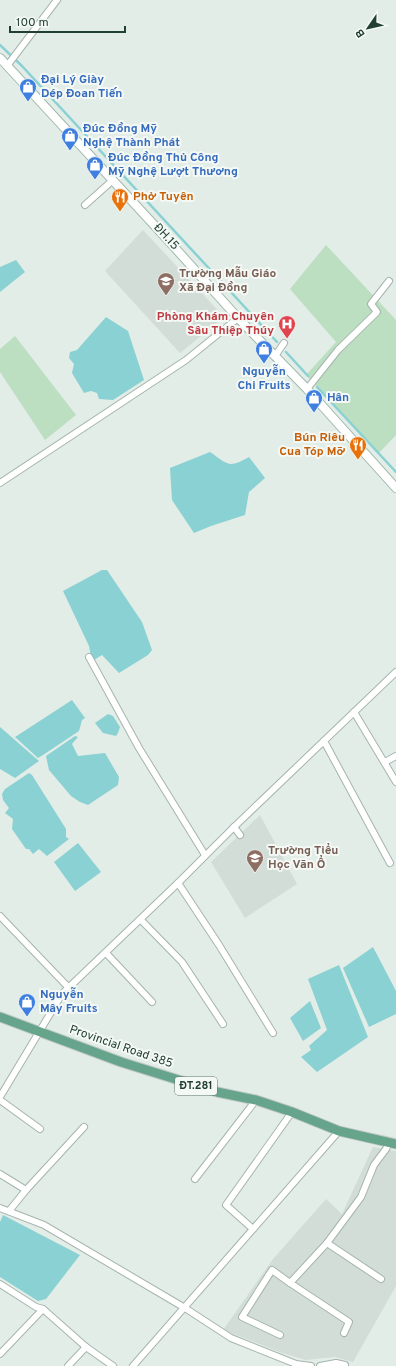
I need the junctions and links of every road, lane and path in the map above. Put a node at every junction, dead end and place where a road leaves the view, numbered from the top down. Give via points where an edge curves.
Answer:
1 (57, 0) edge
2 (2, 61) edge
3 (113, 180) junction
4 (85, 205) dead end
5 (195, 269) junction
6 (185, 275) dead end
7 (389, 281) dead end
8 (238, 318) junction
9 (284, 343) dead end
10 (275, 356) junction
11 (307, 389) junction
12 (0, 483) edge
13 (396, 488) edge
14 (89, 657) dead end
15 (396, 672) edge
16 (354, 712) junction
17 (324, 741) junction
18 (396, 756) edge
19 (385, 762) junction
20 (396, 782) edge
21 (234, 827) junction
22 (240, 835) dead end
23 (205, 855) junction
24 (390, 863) dead end
25 (178, 883) junction
26 (0, 916) edge
27 (141, 920) junction
28 (106, 953) junction
29 (69, 988) junction
30 (152, 1002) dead end
31 (0, 1017) edge
32 (223, 1024) dead end
33 (40, 1031) junction
34 (273, 1033) dead end
35 (0, 1098) edge
36 (256, 1100) junction
37 (292, 1112) junction
38 (84, 1127) dead end
39 (40, 1129) dead end
40 (339, 1131) junction
41 (392, 1143) edge
42 (0, 1174) edge
43 (195, 1179) dead end
44 (26, 1190) junction
45 (0, 1208) edge
46 (9, 1211) junction
47 (253, 1229) junction
48 (327, 1243) junction
49 (381, 1279) dead end
50 (290, 1283) junction
51 (0, 1284) edge
52 (185, 1308) junction
53 (43, 1309) junction
54 (344, 1333) dead end
55 (280, 1335) dead end
56 (86, 1347) junction
57 (0, 1354) edge
58 (345, 1365) edge
59 (68, 1366) edge
60 (113, 1366) edge
61 (133, 1366) edge
62 (311, 1366) edge
63 (320, 1366) edge

1 - 2 street
2 - 3 main road, ĐH.15 / ĐH.15
3 - 4 street
3 - 5 main road, ĐH.15 / ĐH.15
5 - 6 street
5 - 8 main road, ĐH.15 / ĐH.15
7 - 11 street via 371,304 377,312 338,350
8 - 10 main road, ĐH.15 / ĐH.15
8 - 12 street via 186,360
9 - 10 street
10 - 11 main road, ĐH.15 / ĐH.15
11 - 13 main road, ĐH.15 / ĐH.15
14 - 23 street via 138,748
15 - 16 street
16 - 17 street
16 - 19 street
17 - 21 street
17 - 24 street
18 - 19 street
19 - 20 street
21 - 22 street
21 - 23 street
23 - 25 street
25 - 27 street
25 - 34 street
26 - 29 street
27 - 28 street
27 - 32 street via 182,962
28 - 29 street
28 - 30 street
29 - 33 street via 62,994
31 - 33 main road, Provincial Road 385 / ĐT.281
33 - 35 street
33 - 36 main road, Provincial Road 385 / ĐT.281 via 121,1062 217,1092
35 - 39 street
36 - 37 main road, Provincial Road 385 / ĐT.281
36 - 43 street
37 - 40 main road, Provincial Road 385 / ĐT.281
37 - 47 street via 226,1206
38 - 44 street
40 - 41 main road, Provincial Road 385 / ĐT.281
40 - 47 street
41 - 48 street via 374,1165 361,1197
42 - 44 street
44 - 46 street
45 - 46 street
46 - 52 street via 44,1224
47 - 52 street
48 - 49 street
48 - 50 street
50 - 54 street via 349,1322
50 - 55 street via 272,1270 242,1317
51 - 53 street
52 - 61 street
52 - 62 street via 231,1338 296,1364
53 - 56 street
53 - 57 street
56 - 59 street
56 - 60 street
58 - 63 street via 336,1363

